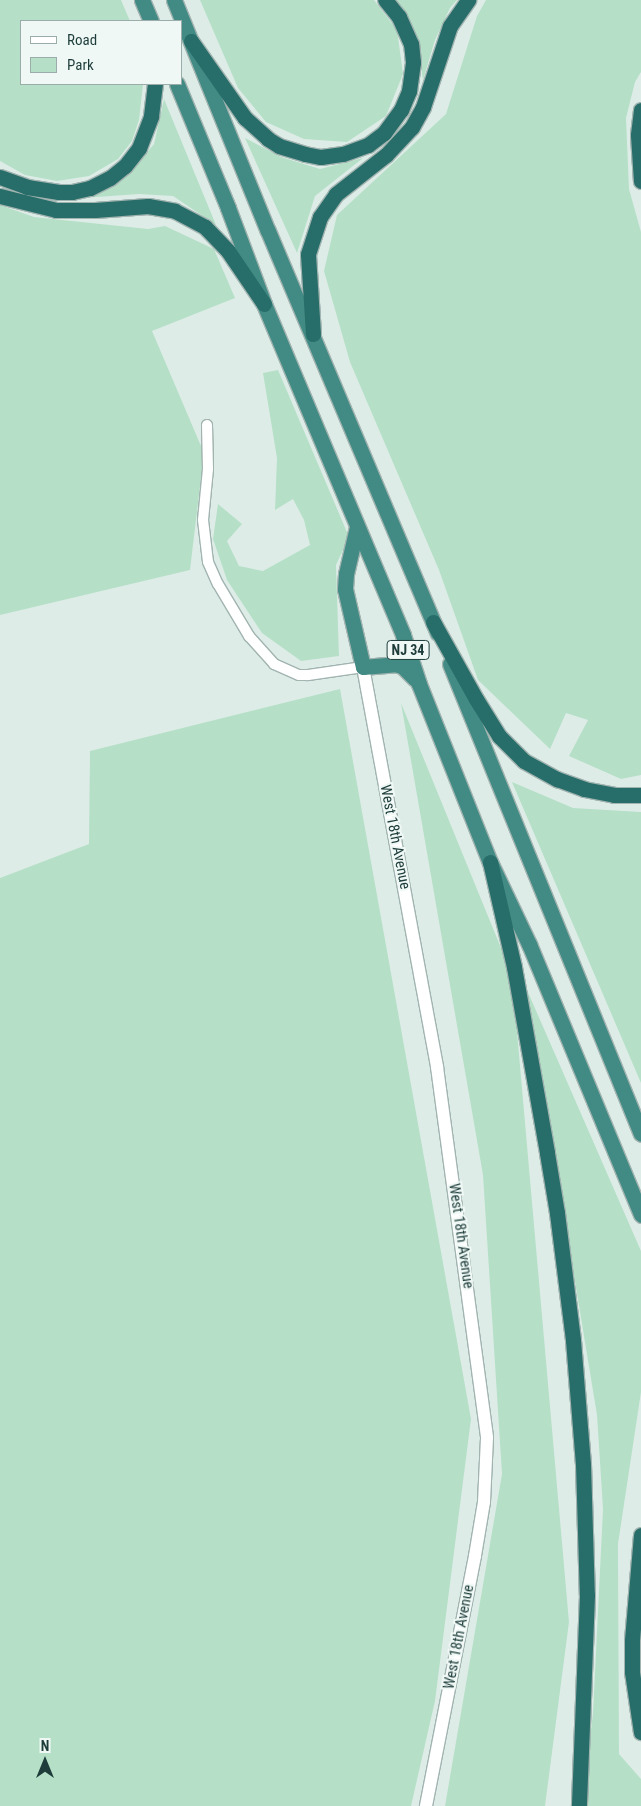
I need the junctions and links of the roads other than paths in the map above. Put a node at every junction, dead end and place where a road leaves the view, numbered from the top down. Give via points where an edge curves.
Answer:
1 (142, 0) edge
2 (385, 0) edge
3 (468, 0) edge
4 (176, 5) edge
5 (151, 20) edge
6 (191, 41) junction
7 (155, 85) edge
8 (177, 85) edge
9 (641, 110) edge
10 (0, 177) edge
11 (641, 181) edge
12 (0, 196) edge
13 (264, 304) junction
14 (313, 334) junction
15 (207, 425) dead end
16 (357, 527) junction
17 (434, 622) junction
18 (363, 667) junction
19 (419, 684) junction
20 (641, 795) edge
21 (490, 862) junction
22 (641, 1134) edge
23 (641, 1215) edge
24 (641, 1535) edge
25 (641, 1732) edge
26 (426, 1806) edge
27 (579, 1806) edge

1 - 5 highway
2 - 6 highway via 399,16 410,44 413,62 409,91 401,110 384,133 368,145 343,154 321,157 305,154 268,139 245,118
3 - 14 highway via 450,26 423,107 412,127 386,155 336,194 320,218 308,254
4 - 6 highway, NJ 34
6 - 14 highway, NJ 34
7 - 10 highway via 151,116 139,148 110,178 90,188 59,192 27,187
8 - 13 highway, NJ 34
9 - 11 highway via 638,157
12 - 13 highway via 56,210 148,206 175,210 200,224 228,251
13 - 16 highway, NJ 34
14 - 17 highway, NJ 34
15 - 18 street via 208,469 203,520 208,562 249,636 274,664 299,674
16 - 18 highway via 345,589
16 - 19 highway, NJ 34 via 403,635
17 - 20 highway via 499,736 524,761 584,789 614,795
17 - 22 highway, NJ 34
18 - 19 highway via 395,664 410,672
18 - 26 street, West 18th Avenue via 437,1067 487,1438 484,1502
19 - 21 highway, NJ 34
21 - 23 highway, NJ 34 via 529,944
21 - 27 highway via 514,967 550,1170 574,1340 583,1464 587,1595
24 - 25 highway via 632,1640 632,1672

